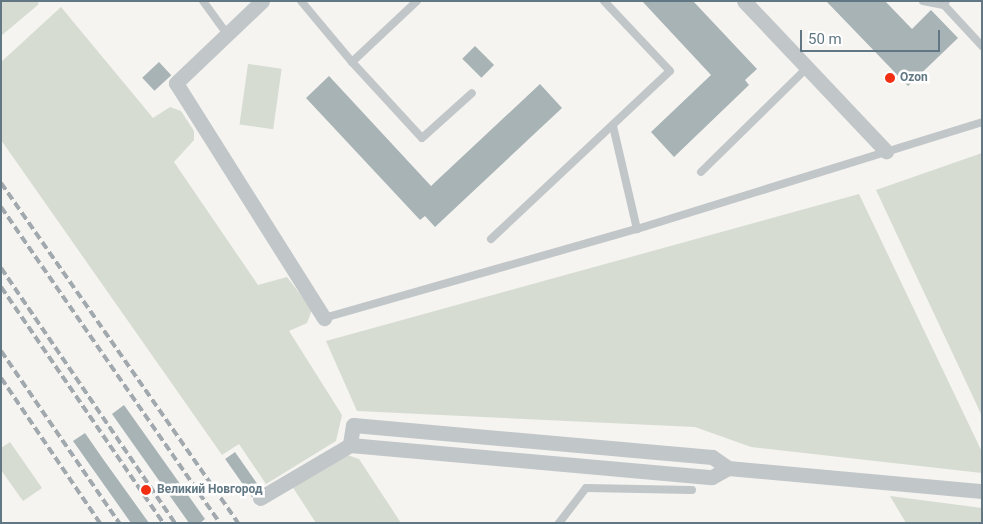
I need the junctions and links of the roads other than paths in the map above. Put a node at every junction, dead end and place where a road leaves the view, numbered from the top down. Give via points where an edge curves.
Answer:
1 (204, 1) edge
2 (262, 1) edge
3 (301, 1) edge
4 (417, 1) edge
5 (604, 1) edge
6 (744, 1) edge
7 (923, 1) edge
8 (945, 3) edge
9 (227, 34) junction
10 (982, 46) edge
11 (352, 62) junction
12 (807, 68) junction
13 (472, 93) dead end
14 (982, 122) edge
15 (613, 126) junction
16 (886, 151) junction
17 (701, 172) dead end
18 (637, 229) junction
19 (491, 239) dead end
20 (324, 318) joint
21 (350, 445) junction
22 (728, 468) junction
23 (692, 490) dead end
24 (982, 491) edge
25 (260, 498) dead end
26 (559, 523) edge

1 - 9 lane
2 - 9 street
3 - 11 lane
4 - 11 lane
5 - 15 lane via 670,71
6 - 12 street
7 - 8 lane
8 - 10 lane
9 - 20 street via 176,83
11 - 13 lane via 422,138
12 - 16 street
12 - 17 lane
14 - 16 lane
15 - 18 lane
15 - 19 lane
16 - 18 lane
18 - 20 lane
21 - 22 street via 712,477
21 - 22 street via 353,425 712,456
21 - 25 street
22 - 24 street
23 - 26 lane via 586,488

